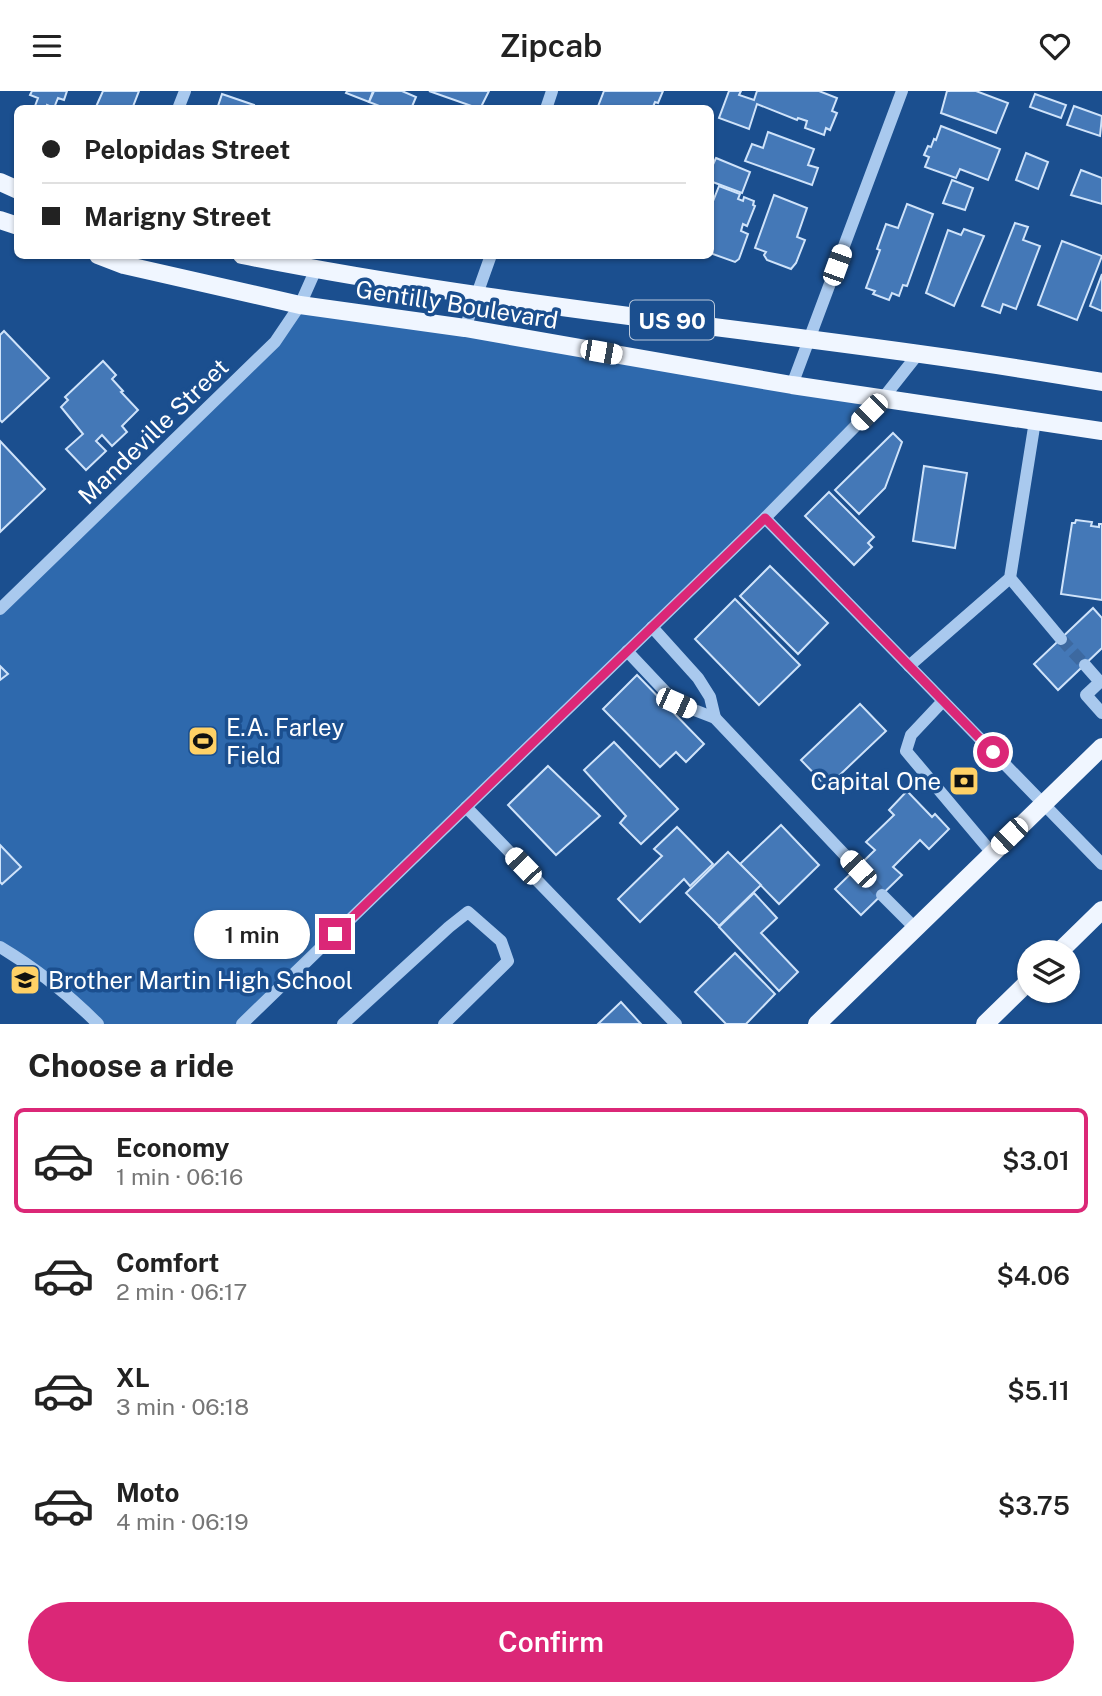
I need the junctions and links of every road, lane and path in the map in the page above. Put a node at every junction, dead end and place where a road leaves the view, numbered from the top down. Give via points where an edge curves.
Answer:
1 (902, 91) edge
2 (265, 259) edge
3 (490, 259) edge
4 (126, 260) edge
5 (316, 268) junction
6 (476, 295) junction
7 (300, 305) junction
8 (465, 328) junction
9 (809, 339) junction
10 (918, 354) junction
11 (1102, 382) edge
12 (792, 385) junction
13 (884, 397) junction
14 (1035, 421) junction
15 (1102, 431) edge
16 (765, 518) junction
17 (1010, 578) junction
18 (0, 609) edge
19 (652, 627) junction
20 (1061, 639) tunnel mouth
21 (627, 651) junction
22 (1085, 665) tunnel mouth
23 (909, 666) junction
24 (1101, 681) edge
25 (943, 701) junction
26 (1102, 713) edge
27 (715, 718) junction
28 (1102, 747) edge
29 (1043, 803) junction
30 (466, 807) junction
31 (992, 853) junction
32 (1102, 864) edge
33 (858, 869) tunnel mouth
34 (882, 895) tunnel mouth
35 (1102, 910) edge
36 (915, 928) junction
37 (1071, 940) edge
38 (0, 947) edge
39 (1017, 993) edge
40 (98, 1024) edge
41 (242, 1024) edge
42 (343, 1024) edge
43 (444, 1024) edge
44 (676, 1024) edge
45 (817, 1024) edge
46 (985, 1024) edge

1 - 9 street
2 - 5 main road, Gentilly Boulevard / US 90
3 - 6 street
4 - 7 main road, Gentilly Boulevard / US 90
5 - 6 main road, Gentilly Boulevard / US 90
5 - 7 street, Mandeville Street
6 - 8 street
6 - 9 main road, Gentilly Boulevard / US 90
7 - 8 main road, Gentilly Boulevard / US 90
7 - 18 street, Mandeville Street via 275,342
8 - 12 main road, Gentilly Boulevard / US 90
9 - 10 main road, Gentilly Boulevard / US 90
9 - 12 street
10 - 11 main road, Gentilly Boulevard / US 90
10 - 13 street
12 - 13 main road, Gentilly Boulevard / US 90
13 - 14 main road, Gentilly Boulevard / US 90
13 - 16 street
14 - 15 main road, Gentilly Boulevard / US 90
14 - 17 street
16 - 19 street
16 - 23 street
17 - 20 street
17 - 23 street
19 - 21 street
19 - 27 street via 698,678 710,697
21 - 27 street via 676,703
21 - 30 street
22 - 24 street
23 - 25 street
24 - 26 street via 1086,695
25 - 29 street
25 - 31 street via 911,735 906,751
27 - 33 street
28 - 29 main road
29 - 31 main road
29 - 32 street
30 - 41 street
30 - 44 street
31 - 36 main road
34 - 36 street
35 - 37 main road
36 - 45 main road
38 - 40 street via 31,965
39 - 46 main road
42 - 43 street via 468,912 501,941 508,961

